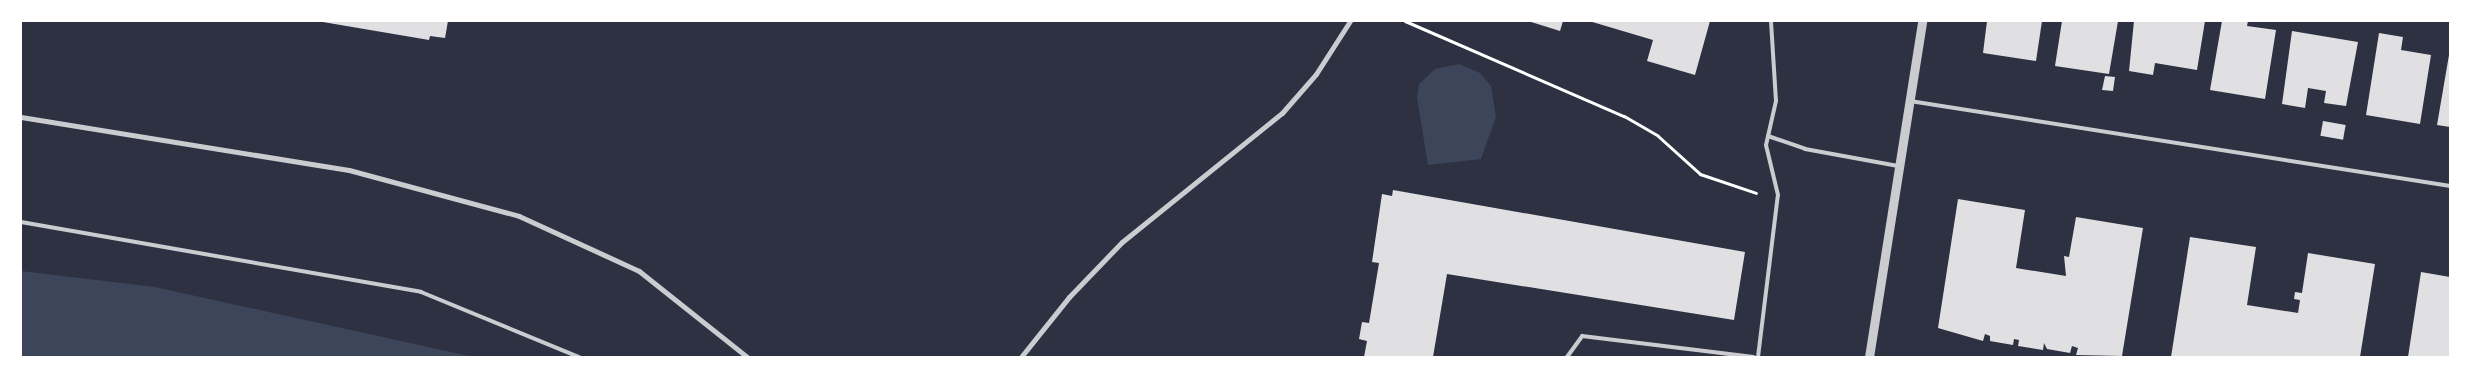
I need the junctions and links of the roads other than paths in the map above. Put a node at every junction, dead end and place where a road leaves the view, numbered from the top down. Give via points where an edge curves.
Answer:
1 (1350, 21) edge
2 (1771, 21) edge
3 (1922, 21) edge
4 (1910, 101) junction
5 (21, 117) edge
6 (1768, 136) junction
7 (1900, 166) junction
8 (2450, 186) edge
9 (21, 222) edge
10 (579, 357) edge
11 (747, 357) edge
12 (1021, 357) edge
13 (1567, 357) edge
14 (1754, 357) edge
15 (1758, 357) edge
16 (1869, 357) edge

1 - 12 street via 1316,74 1282,113 1122,242 1041,329
2 - 6 lane via 1776,101
3 - 4 street
4 - 7 street
4 - 8 lane
5 - 11 street via 349,170 518,216 639,271
6 - 7 lane via 1805,149
6 - 15 lane via 1778,195
7 - 16 street
9 - 10 lane via 421,292
13 - 14 lane via 1582,336

